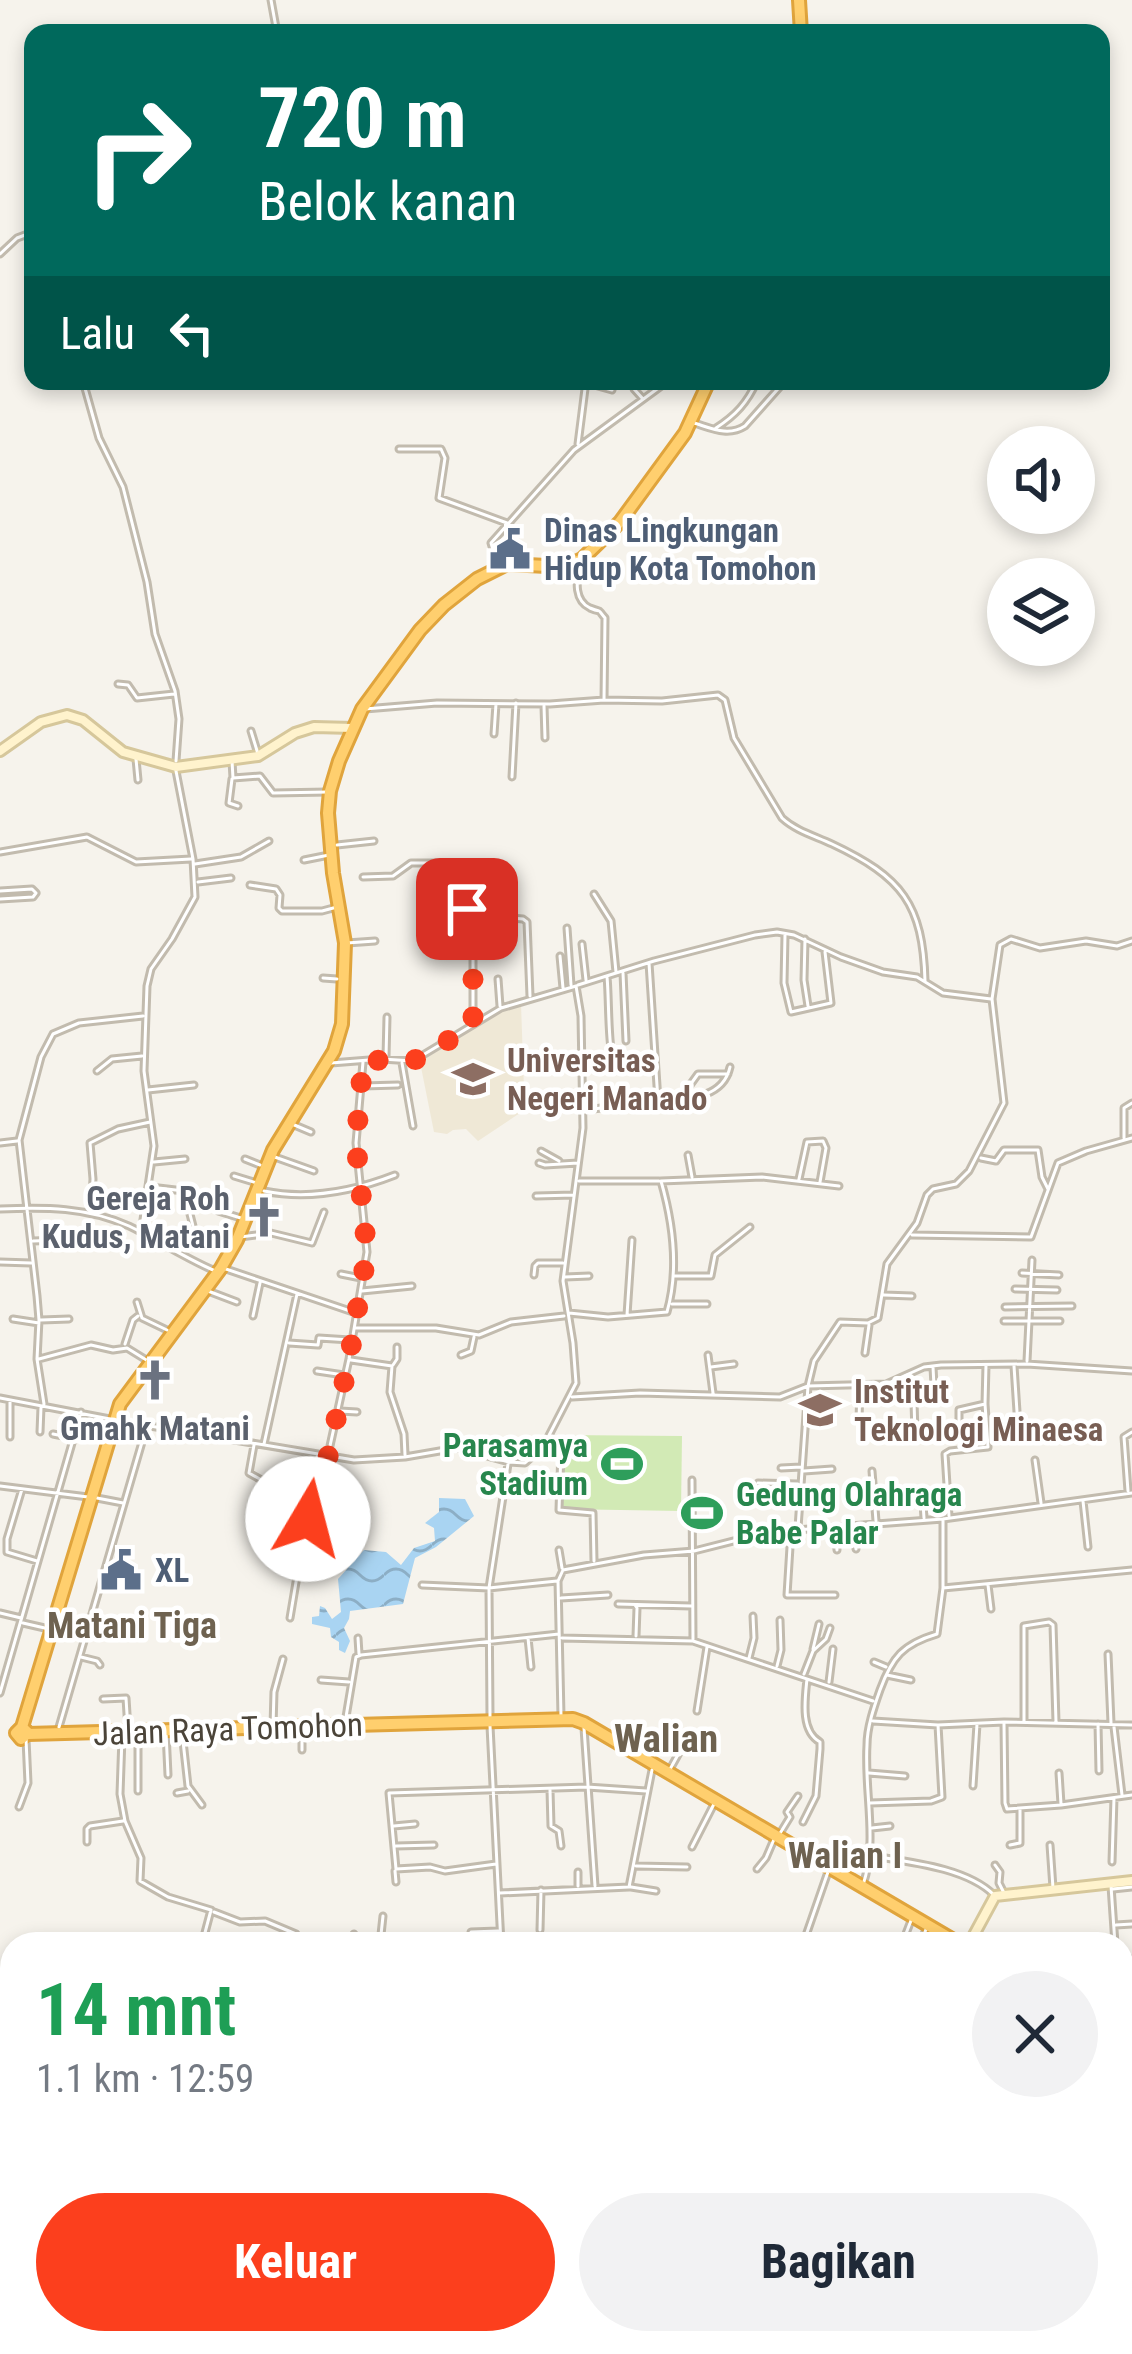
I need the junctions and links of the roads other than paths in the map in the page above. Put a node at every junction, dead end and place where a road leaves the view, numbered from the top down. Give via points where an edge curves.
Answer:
1 (24, 236) edge
2 (0, 254) edge
3 (87, 390) edge
4 (584, 390) edge
5 (635, 390) edge
6 (656, 390) edge
7 (705, 390) edge
8 (753, 390) edge
9 (777, 390) edge
10 (644, 399) junction
11 (692, 422) junction
12 (715, 429) junction
13 (578, 446) junction
14 (399, 449) dead end
15 (509, 524) junction
16 (579, 562) junction
17 (498, 568) junction
18 (118, 684) dead end
19 (176, 694) junction
20 (604, 700) junction
21 (496, 702) junction
22 (516, 703) junction
23 (544, 704) junction
24 (362, 709) junction
25 (353, 728) junction
26 (251, 731) dead end
27 (494, 734) dead end
28 (544, 738) dead end
29 (0, 751) edge
30 (258, 756) junction
31 (136, 757) junction
32 (232, 760) junction
33 (176, 767) junction
34 (232, 777) junction
35 (512, 777) dead end
36 (138, 780) dead end
37 (330, 791) junction
38 (238, 806) dead end
39 (269, 841) dead end
40 (374, 841) dead end
41 (330, 850) junction
42 (0, 852) edge
43 (304, 860) dead end
44 (193, 862) junction
45 (363, 877) dead end
46 (232, 878) dead end
47 (195, 882) junction
48 (250, 885) dead end
49 (0, 891) edge
50 (594, 894) dead end
51 (0, 899) edge
52 (339, 907) junction
53 (473, 916) junction
54 (505, 918) junction
55 (567, 928) dead end
56 (784, 933) junction
57 (805, 939) junction
58 (375, 941) dead end
59 (1132, 941) edge
60 (345, 944) junction
61 (582, 944) dead end
62 (506, 949) dead end
63 (825, 949) junction
64 (560, 956) dead end
65 (649, 963) junction
66 (623, 971) junction
67 (616, 974) junction
68 (608, 977) junction
69 (323, 978) dead end
70 (498, 979) dead end
71 (345, 980) junction
72 (925, 981) junction
73 (586, 982) junction
74 (574, 986) junction
75 (563, 989) junction
76 (992, 999) junction
77 (530, 1000) junction
78 (501, 1008) junction
79 (808, 1008) junction
80 (144, 1016) junction
81 (387, 1017) dead end
82 (473, 1026) junction
83 (626, 1041) dead end
84 (144, 1055) junction
85 (629, 1058) dead end
86 (386, 1059) junction
87 (363, 1060) junction
88 (402, 1062) junction
89 (327, 1064) junction
90 (730, 1066) dead end
91 (98, 1071) dead end
92 (729, 1075) junction
93 (194, 1085) dead end
94 (398, 1085) dead end
95 (361, 1086) junction
96 (146, 1090) junction
97 (583, 1098) junction
98 (680, 1099) junction
99 (550, 1100) dead end
100 (658, 1101) junction
101 (1132, 1103) edge
102 (583, 1110) junction
103 (152, 1121) junction
104 (291, 1124) junction
105 (413, 1126) dead end
106 (310, 1132) dead end
107 (1132, 1138) edge
108 (19, 1140) junction
109 (1124, 1140) junction
110 (0, 1143) edge
111 (541, 1151) dead end
112 (688, 1155) dead end
113 (977, 1157) junction
114 (185, 1159) dead end
115 (245, 1159) dead end
116 (268, 1161) junction
117 (153, 1162) junction
118 (561, 1162) junction
119 (538, 1163) dead end
120 (580, 1163) junction
121 (314, 1171) dead end
122 (395, 1175) dead end
123 (234, 1176) dead end
124 (692, 1179) junction
125 (578, 1181) junction
126 (661, 1181) junction
127 (798, 1181) junction
128 (820, 1184) junction
129 (148, 1186) junction
130 (258, 1186) junction
131 (839, 1186) dead end
132 (360, 1188) junction
133 (1050, 1190) junction
134 (575, 1195) junction
135 (536, 1196) dead end
136 (26, 1208) junction
137 (0, 1209) edge
138 (218, 1211) dead end
139 (324, 1212) dead end
140 (91, 1214) junction
141 (246, 1220) junction
142 (193, 1226) dead end
143 (750, 1227) dead end
144 (141, 1233) junction
145 (910, 1235) junction
146 (238, 1237) junction
147 (62, 1240) dead end
148 (632, 1240) dead end
149 (31, 1241) junction
150 (1032, 1261) dead end
151 (0, 1262) edge
152 (33, 1263) junction
153 (565, 1263) junction
154 (220, 1270) junction
155 (1022, 1273) dead end
156 (1031, 1273) junction
157 (341, 1274) dead end
158 (535, 1275) dead end
159 (1059, 1275) dead end
160 (590, 1276) dead end
161 (672, 1276) junction
162 (563, 1277) junction
163 (362, 1278) junction
164 (260, 1282) junction
165 (412, 1286) dead end
166 (1015, 1289) dead end
167 (1030, 1289) junction
168 (207, 1290) junction
169 (1058, 1290) dead end
170 (360, 1291) junction
171 (297, 1294) junction
172 (882, 1295) junction
173 (912, 1296) dead end
174 (137, 1302) dead end
175 (237, 1302) dead end
176 (670, 1304) junction
177 (707, 1304) dead end
178 (1029, 1306) junction
179 (1072, 1306) dead end
180 (1005, 1307) dead end
181 (356, 1313) junction
182 (567, 1314) junction
183 (140, 1316) junction
184 (253, 1316) dead end
185 (627, 1316) junction
186 (13, 1319) dead end
187 (69, 1319) dead end
188 (1004, 1321) dead end
189 (1028, 1321) junction
190 (39, 1322) junction
191 (1060, 1322) dead end
192 (869, 1323) junction
193 (353, 1328) junction
194 (174, 1333) junction
195 (474, 1335) junction
196 (352, 1340) junction
197 (286, 1343) junction
198 (397, 1347) dead end
199 (125, 1348) junction
200 (865, 1353) dead end
201 (461, 1355) dead end
202 (708, 1355) dead end
203 (37, 1359) junction
204 (349, 1359) junction
205 (152, 1363) junction
206 (734, 1364) dead end
207 (986, 1364) junction
208 (1014, 1364) junction
209 (1027, 1364) junction
210 (933, 1365) junction
211 (392, 1366) junction
212 (709, 1367) junction
213 (1132, 1370) edge
214 (317, 1371) dead end
215 (346, 1375) junction
216 (860, 1385) junction
217 (808, 1386) junction
218 (713, 1395) junction
219 (570, 1397) junction
220 (0, 1398) edge
221 (10, 1400) junction
222 (985, 1405) junction
223 (42, 1406) junction
224 (338, 1411) junction
225 (81, 1412) junction
226 (357, 1412) dead end
227 (114, 1420) junction
228 (859, 1420) dead end
229 (147, 1425) junction
230 (1018, 1427) dead end
231 (40, 1432) dead end
232 (1132, 1432) edge
233 (53, 1434) dead end
234 (915, 1434) dead end
235 (10, 1438) dead end
236 (75, 1438) junction
237 (959, 1438) dead end
238 (254, 1444) junction
239 (264, 1446) junction
240 (543, 1448) junction
241 (1132, 1452) edge
242 (1125, 1453) junction
243 (317, 1456) junction
244 (328, 1457) junction
245 (405, 1457) junction
246 (1035, 1460) dead end
247 (508, 1462) junction
248 (782, 1468) dead end
249 (803, 1469) junction
250 (832, 1469) dead end
251 (872, 1471) dead end
252 (692, 1480) dead end
253 (265, 1482) dead end
254 (758, 1484) dead end
255 (801, 1484) junction
256 (0, 1486) edge
257 (22, 1489) junction
258 (922, 1489) dead end
259 (60, 1493) junction
260 (1130, 1493) edge
261 (91, 1498) junction
262 (1083, 1499) junction
263 (125, 1503) junction
264 (1041, 1505) junction
265 (946, 1518) junction
266 (924, 1520) junction
267 (877, 1523) junction
268 (852, 1525) junction
269 (835, 1526) junction
270 (794, 1528) junction
271 (1088, 1547) dead end
272 (856, 1549) dead end
273 (560, 1550) dead end
274 (837, 1550) dead end
275 (694, 1551) junction
276 (39, 1561) junction
277 (594, 1564) junction
278 (562, 1570) junction
279 (1132, 1570) edge
280 (558, 1581) junction
281 (988, 1583) junction
282 (422, 1585) dead end
283 (489, 1588) junction
284 (943, 1588) junction
285 (608, 1595) dead end
286 (835, 1595) dead end
287 (559, 1598) junction
288 (618, 1604) dead end
289 (634, 1604) junction
290 (693, 1606) junction
291 (991, 1609) dead end
292 (0, 1612) edge
293 (753, 1616) dead end
294 (290, 1618) dead end
295 (780, 1620) dead end
296 (22, 1621) junction
297 (819, 1624) dead end
298 (830, 1628) dead end
299 (52, 1630) junction
300 (85, 1636) junction
301 (560, 1636) junction
302 (528, 1637) junction
303 (358, 1638) dead end
304 (636, 1638) junction
305 (489, 1640) junction
306 (693, 1641) junction
307 (707, 1647) junction
308 (833, 1649) dead end
309 (813, 1651) junction
310 (1108, 1654) dead end
311 (79, 1656) junction
312 (359, 1656) junction
313 (283, 1659) dead end
314 (749, 1659) junction
315 (874, 1662) dead end
316 (100, 1665) dead end
317 (531, 1667) dead end
318 (776, 1667) junction
319 (888, 1668) junction
320 (885, 1675) junction
321 (805, 1676) junction
322 (321, 1680) dead end
323 (911, 1680) dead end
324 (350, 1682) junction
325 (829, 1684) junction
326 (0, 1693) edge
327 (103, 1699) dead end
328 (876, 1702) junction
329 (697, 1711) dead end
330 (561, 1718) junction
331 (871, 1720) junction
332 (490, 1722) junction
333 (584, 1723) junction
334 (1004, 1723) junction
335 (977, 1724) junction
336 (1024, 1724) junction
337 (1056, 1724) junction
338 (1098, 1724) junction
339 (344, 1725) junction
340 (938, 1725) junction
341 (1113, 1725) junction
342 (1132, 1725) edge
343 (302, 1726) junction
344 (273, 1727) junction
345 (23, 1730) junction
346 (182, 1730) junction
347 (166, 1731) junction
348 (129, 1732) junction
349 (690, 1733) dead end
350 (57, 1735) junction
351 (0, 1737) edge
352 (302, 1750) dead end
353 (653, 1763) junction
354 (1099, 1771) dead end
355 (669, 1773) junction
356 (867, 1773) junction
357 (1059, 1773) dead end
358 (168, 1775) dead end
359 (905, 1776) dead end
360 (974, 1786) dead end
361 (586, 1787) junction
362 (494, 1788) junction
363 (550, 1788) junction
364 (138, 1791) dead end
365 (190, 1791) junction
366 (646, 1791) junction
367 (177, 1793) dead end
368 (1132, 1795) edge
369 (798, 1796) dead end
370 (1123, 1797) junction
371 (1114, 1798) junction
372 (716, 1800) junction
373 (868, 1803) junction
374 (202, 1805) dead end
375 (1060, 1805) junction
376 (19, 1807) dead end
377 (1020, 1808) junction
378 (125, 1821) junction
379 (803, 1822) dead end
380 (415, 1824) dead end
381 (393, 1826) junction
382 (890, 1826) dead end
383 (870, 1829) junction
384 (777, 1836) junction
385 (87, 1842) dead end
386 (434, 1845) dead end
387 (1010, 1845) dead end
388 (1050, 1845) dead end
389 (394, 1846) junction
390 (561, 1846) dead end
391 (692, 1847) dead end
392 (871, 1856) junction
393 (1112, 1862) dead end
394 (497, 1864) junction
395 (995, 1864) dead end
396 (634, 1866) junction
397 (687, 1867) dead end
398 (830, 1867) junction
399 (395, 1869) junction
400 (757, 1870) dead end
401 (578, 1872) dead end
402 (396, 1882) dead end
403 (1132, 1884) edge
404 (629, 1887) junction
405 (862, 1887) junction
406 (1112, 1887) junction
407 (578, 1888) junction
408 (595, 1888) junction
409 (541, 1890) junction
410 (1054, 1890) junction
411 (656, 1891) dead end
412 (498, 1893) junction
413 (1000, 1895) junction
414 (212, 1912) junction
415 (383, 1916) dead end
416 (912, 1917) junction
417 (1132, 1924) edge
418 (1115, 1925) junction
419 (928, 1926) junction
420 (500, 1930) joint
421 (540, 1930) dead end
422 (206, 1932) edge
423 (291, 1932) edge
424 (381, 1932) edge
425 (471, 1932) dead end
426 (807, 1932) edge
427 (906, 1932) edge
428 (925, 1932) edge
429 (940, 1932) edge
430 (973, 1932) edge
431 (1115, 1932) edge

1 - 2 street
3 - 19 street via 123,487
4 - 13 street
5 - 10 street
6 - 10 street
7 - 11 highway
8 - 12 street
9 - 12 street via 740,429
10 - 13 street
11 - 12 street
11 - 16 highway via 620,522
13 - 15 street
14 - 15 street via 442,449 439,498
15 - 17 street via 491,544
16 - 17 highway
16 - 20 street via 579,600 606,622
17 - 24 highway via 433,617
18 - 19 street via 137,698
19 - 33 street
20 - 23 street
20 - 72 street via 725,700 734,738 782,818 864,862 910,900
21 - 22 street
21 - 24 street
21 - 27 street
22 - 23 street
22 - 35 street
23 - 28 street
24 - 25 highway
25 - 30 main road via 302,730
25 - 37 highway
26 - 30 street
29 - 31 main road via 41,722 67,715
30 - 32 main road
31 - 33 main road
31 - 36 street
32 - 33 main road
32 - 34 street
33 - 44 street
34 - 37 street via 260,776 277,795
34 - 38 street via 229,803
37 - 41 highway
39 - 44 street via 241,857
40 - 41 street
41 - 43 street
41 - 52 highway
42 - 44 street via 87,837 136,862
44 - 47 street
45 - 53 street via 393,877 412,863 468,865
46 - 47 street
47 - 80 street via 195,897 149,974
48 - 52 street via 276,889 282,910
49 - 51 street via 36,892
50 - 67 street via 611,921
52 - 60 highway
53 - 54 street
53 - 82 street
54 - 62 street
54 - 77 street via 527,922
55 - 74 street
56 - 57 street
56 - 65 street
56 - 79 street via 791,1012
57 - 63 street
57 - 79 street
58 - 60 street
59 - 76 street via 1051,948 1002,942
60 - 71 highway
61 - 73 street
63 - 72 street
63 - 79 street via 831,1003
64 - 75 street
65 - 66 street
65 - 100 street
66 - 67 street
66 - 83 street
67 - 68 street
68 - 73 street
68 - 85 street via 609,1050 612,1058
69 - 71 street
70 - 78 street
71 - 89 highway via 342,1024
72 - 76 street via 943,993
73 - 74 street
74 - 75 street
74 - 97 street
75 - 77 street
76 - 113 street via 1004,1103
77 - 78 street
78 - 82 street
80 - 84 street
80 - 108 street via 53,1034
81 - 86 street
82 - 88 street
84 - 91 street via 112,1059
84 - 96 street
86 - 87 street
86 - 88 street
87 - 89 street
87 - 95 street
88 - 105 street
89 - 104 highway
90 - 92 street
92 - 98 street via 716,1090
92 - 98 street via 698,1074
93 - 96 street
94 - 95 street
95 - 132 street
96 - 103 street
97 - 99 street
97 - 102 street
98 - 100 street
100 - 102 street
101 - 109 street via 1124,1108
102 - 120 street
103 - 117 street
103 - 140 street via 90,1143
104 - 106 street
104 - 116 highway
107 - 109 street
108 - 110 street
108 - 136 street
109 - 133 street via 1058,1163
111 - 118 street
112 - 124 street
113 - 133 street via 996,1161 1004,1150 1038,1150
113 - 145 street via 960,1181 930,1192
114 - 117 street
115 - 116 street
116 - 121 street
116 - 130 highway
117 - 129 street
118 - 119 street
118 - 120 street
120 - 125 street
122 - 132 street
123 - 130 street
124 - 126 street
124 - 127 street
125 - 126 street
125 - 134 street
126 - 161 street
127 - 128 street
127 - 128 street via 807,1142 819,1140 826,1148
128 - 131 street
129 - 142 street via 184,1191
129 - 144 street
130 - 132 street via 287,1194
130 - 141 highway
132 - 163 street
133 - 145 street via 1031,1237
134 - 135 street
134 - 153 street
136 - 137 street
136 - 140 street
136 - 149 street
138 - 141 street
139 - 146 street via 312,1244 272,1233
140 - 144 street
141 - 146 highway
143 - 161 street via 713,1257 711,1276
144 - 154 street
145 - 172 street via 887,1264
146 - 154 highway
147 - 149 street
148 - 185 street
149 - 152 street
150 - 156 street
151 - 152 street
152 - 190 street
153 - 158 street via 538,1263
153 - 162 street
154 - 164 street
154 - 168 highway
155 - 156 street
156 - 159 street
156 - 167 street
157 - 163 street
160 - 162 street
161 - 176 street
162 - 182 street
163 - 170 street
164 - 171 street
164 - 184 street
165 - 170 street
166 - 167 street
167 - 169 street
167 - 178 street
168 - 175 street
168 - 194 highway
170 - 181 street
171 - 181 street
171 - 197 street
172 - 173 street
172 - 192 street
174 - 183 street
176 - 177 street
176 - 185 street via 668,1312
178 - 179 street
178 - 180 street
178 - 189 street
181 - 193 street
182 - 185 street
182 - 195 street
182 - 219 street via 576,1376
183 - 194 street
183 - 199 street
186 - 190 street
187 - 190 street
188 - 189 street
189 - 191 street
189 - 209 street
190 - 203 street
192 - 200 street
192 - 217 street via 838,1324
193 - 195 street
193 - 196 street
194 - 205 highway
195 - 201 street via 471,1351
196 - 197 street
196 - 204 street
197 - 239 street
198 - 211 street
199 - 203 street via 91,1345
199 - 205 street
202 - 212 street
203 - 223 street
204 - 211 street
204 - 215 street
205 - 227 highway
206 - 212 street
207 - 208 street
207 - 210 street
207 - 222 street
208 - 209 street
208 - 230 street
209 - 213 street
210 - 216 street via 894,1382
210 - 234 street via 934,1386 914,1401
211 - 245 street via 389,1388
212 - 218 street
214 - 215 street
215 - 224 street
216 - 217 street
216 - 228 street
217 - 218 street via 780,1397
217 - 249 street
218 - 219 street
219 - 240 street
220 - 221 street
221 - 223 street
221 - 235 street
222 - 237 street via 959,1410
222 - 265 street via 988,1447 945,1454
223 - 225 street
223 - 231 street
224 - 226 street
224 - 244 street
225 - 227 street
225 - 236 street
227 - 229 street
227 - 261 highway
229 - 238 street
229 - 263 street
232 - 242 street via 1124,1434
233 - 236 street
236 - 259 street
238 - 239 street
238 - 253 street via 249,1473
239 - 243 street
240 - 247 street via 525,1463
240 - 277 street via 561,1450 559,1510 592,1513
241 - 242 street
242 - 260 street
243 - 244 street
243 - 294 street
244 - 245 street
245 - 247 street via 457,1448
246 - 264 street
247 - 283 street
248 - 249 street
249 - 250 street
249 - 255 street
251 - 267 street
252 - 275 street
254 - 255 street
255 - 270 street
256 - 257 street
257 - 259 street
257 - 276 street via 7,1552
258 - 266 street
259 - 261 street
259 - 276 street
260 - 262 street
261 - 263 street
261 - 299 highway
262 - 264 street
262 - 271 street
263 - 300 street
264 - 265 street
265 - 266 street
265 - 284 street
266 - 267 street
267 - 268 street
268 - 269 street
268 - 272 street
269 - 270 street
269 - 274 street
270 - 275 street
270 - 286 street via 787,1595
273 - 278 street
275 - 277 street
275 - 290 street
276 - 296 street
277 - 278 street
278 - 280 street
279 - 281 street
280 - 283 street
280 - 287 street
281 - 284 street
281 - 291 street
282 - 283 street
283 - 305 street
284 - 319 street via 937,1634 913,1642
285 - 287 street
287 - 301 street
288 - 289 street
289 - 290 street
289 - 304 street
290 - 306 street
292 - 296 street
293 - 314 street
295 - 318 street
296 - 299 street
296 - 326 street
297 - 309 street
298 - 309 street
299 - 300 street
299 - 345 highway
300 - 311 street
301 - 302 street
301 - 304 street
301 - 330 street
302 - 305 street
302 - 317 street
303 - 312 street
304 - 306 street
305 - 312 street
305 - 332 street
306 - 307 street
307 - 314 street
307 - 329 street
308 - 325 street
309 - 321 street
310 - 341 street
311 - 316 street
311 - 350 street
312 - 324 street
313 - 344 street
314 - 318 street
315 - 319 street
318 - 321 street
319 - 320 street
320 - 323 street
320 - 328 street
321 - 325 street
321 - 379 street via 808,1730 820,1749 817,1796
322 - 324 street
324 - 339 street
325 - 328 street
327 - 348 street via 126,1698
328 - 331 street
330 - 332 highway, Jalan Raya Tomohon
330 - 333 highway, Jalan Raya Tomohon
331 - 340 street
331 - 356 street
332 - 339 highway, Jalan Raya Tomohon
332 - 362 street
333 - 353 highway, Jalan Raya Tomohon
333 - 361 street
334 - 335 street
334 - 336 street
334 - 377 street via 1005,1805
335 - 340 street
335 - 360 street
336 - 337 street
336 - 337 street via 1024,1626 1051,1622
337 - 338 street
338 - 341 street
338 - 354 street
339 - 343 highway, Jalan Raya Tomohon
340 - 373 street via 942,1797
341 - 342 street
341 - 370 street
343 - 344 highway, Jalan Raya Tomohon
343 - 352 street
344 - 346 highway, Jalan Raya Tomohon
345 - 350 highway, Jalan Raya Tomohon
345 - 351 highway, Jalan Raya Tomohon
345 - 376 street via 28,1780
346 - 347 highway, Jalan Raya Tomohon
346 - 365 street
347 - 348 highway, Jalan Raya Tomohon
347 - 358 street
348 - 350 highway, Jalan Raya Tomohon
348 - 364 street
348 - 378 street via 120,1794
349 - 355 street
353 - 355 highway, Jalan Raya Tomohon
353 - 366 street
355 - 372 highway, Jalan Raya Tomohon
356 - 359 street
356 - 373 street
357 - 375 street
361 - 363 street
361 - 366 street
361 - 408 street
362 - 363 street
362 - 381 street via 389,1793
362 - 394 street
363 - 390 street
365 - 367 street
365 - 374 street
366 - 396 street
368 - 370 street
369 - 384 street
370 - 371 street
371 - 375 street
371 - 393 street
372 - 384 highway, Jalan Raya Tomohon
372 - 391 street
373 - 383 street
375 - 377 street
377 - 387 street via 1020,1843
378 - 385 street via 90,1826
378 - 414 street via 142,1883
380 - 381 street
381 - 389 street
382 - 383 street
383 - 392 street
384 - 398 highway, Jalan Raya Tomohon
384 - 400 street
386 - 389 street
388 - 410 street
389 - 399 street
392 - 405 street
392 - 413 street via 960,1875
394 - 399 street
394 - 412 street
395 - 413 street
396 - 397 street
396 - 404 street
398 - 405 highway, Jalan Raya Tomohon
398 - 426 street
399 - 402 street
401 - 407 street
403 - 406 main road
404 - 408 street
404 - 411 street
405 - 416 highway, Jalan Raya Tomohon
406 - 410 main road
406 - 418 street
407 - 408 street
407 - 409 street
409 - 412 street
409 - 421 street
410 - 413 main road
412 - 420 street
413 - 430 main road
414 - 422 street
414 - 423 street
415 - 424 street
416 - 419 highway, Jalan Raya Tomohon
416 - 427 street
417 - 418 street
418 - 431 street
419 - 428 street
419 - 429 highway, Jalan Raya Tomohon
420 - 425 street

